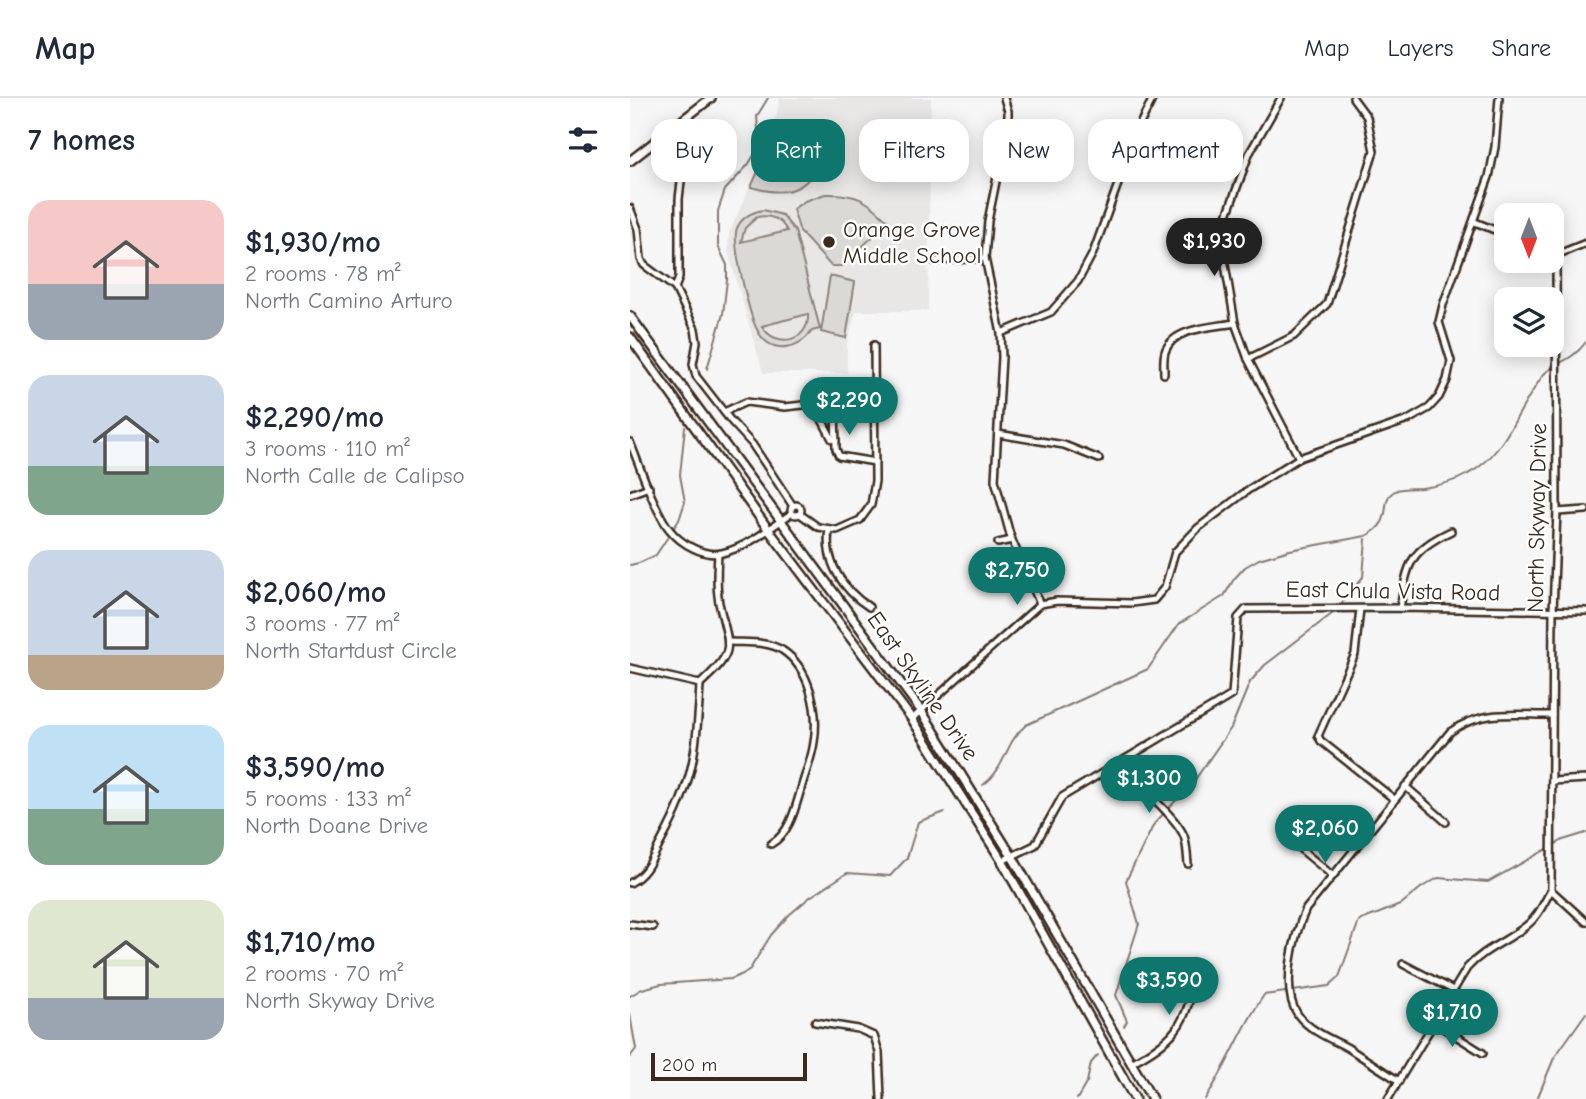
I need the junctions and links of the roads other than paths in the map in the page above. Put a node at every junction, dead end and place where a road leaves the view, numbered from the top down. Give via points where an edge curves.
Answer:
1 (711, 98) edge
2 (1004, 98) edge
3 (1153, 98) edge
4 (1281, 98) edge
5 (1353, 98) edge
6 (1499, 98) edge
7 (684, 118) junction
8 (650, 144) junction
9 (630, 153) edge
10 (630, 161) edge
11 (630, 208) edge
12 (1475, 222) junction
13 (1494, 230) edge
14 (1586, 243) edge
15 (1564, 251) edge
16 (985, 258) junction
17 (934, 261) dead end
18 (1554, 273) edge
19 (675, 288) junction
20 (630, 316) edge
21 (1235, 323) junction
22 (1001, 333) junction
23 (630, 337) edge
24 (874, 345) dead end
25 (1248, 359) junction
26 (1164, 374) dead end
27 (865, 402) dead end
28 (835, 403) junction
29 (817, 405) junction
30 (724, 412) junction
31 (998, 434) junction
32 (836, 440) junction
33 (630, 442) edge
34 (1299, 458) junction
35 (1099, 460) dead end
36 (875, 462) junction
37 (649, 487) junction
38 (630, 494) edge
39 (792, 509) junction
40 (1586, 510) edge
41 (1557, 512) junction
42 (781, 520) junction
43 (768, 529) junction
44 (829, 529) junction
45 (1451, 531) dead end
46 (1012, 540) junction
47 (998, 543) dead end
48 (718, 554) junction
49 (1040, 604) junction
50 (869, 607) dead end
51 (1400, 608) junction
52 (1360, 609) junction
53 (1553, 611) junction
54 (1586, 611) edge
55 (730, 642) junction
56 (630, 668) edge
57 (700, 684) junction
58 (922, 712) junction
59 (1552, 715) junction
60 (912, 719) junction
61 (1117, 764) junction
62 (1586, 779) edge
63 (1552, 781) junction
64 (1405, 786) junction
65 (1394, 799) junction
66 (1446, 822) dead end
67 (1292, 842) dead end
68 (771, 844) dead end
69 (1013, 858) junction
70 (1002, 862) junction
71 (1188, 864) dead end
72 (1333, 876) junction
73 (630, 883) edge
74 (1551, 890) junction
75 (1586, 922) edge
76 (630, 924) edge
77 (653, 927) dead end
78 (1194, 963) dead end
79 (1403, 964) dead end
80 (1452, 990) junction
81 (815, 1022) dead end
82 (1435, 1023) junction
83 (1483, 1053) dead end
84 (1131, 1063) junction
85 (1399, 1081) junction
86 (881, 1099) edge
87 (1135, 1099) edge
88 (1152, 1099) edge
89 (1388, 1099) edge

1 - 7 main road
2 - 16 street via 1008,123
3 - 22 street via 1078,281 1051,312
4 - 21 street via 1249,154 1220,235
5 - 25 street via 1367,117 1374,151 1327,304 1294,336
6 - 12 street via 1495,147
7 - 8 main road
7 - 19 street via 696,144 688,156 679,199 679,278
8 - 9 main road
8 - 10 main road
11 - 19 street via 644,265
12 - 13 street
12 - 34 street via 1439,322 1451,361 1439,397 1408,420
14 - 15 street
16 - 17 street
16 - 22 street
18 - 41 street, North Skyway Drive
19 - 30 street via 695,329 696,376
20 - 42 main road, East Skyline Drive
21 - 25 street
21 - 26 street via 1187,332 1173,340 1165,353
22 - 31 street
23 - 43 main road, East Skyline Drive
24 - 36 street
25 - 34 street
27 - 28 street
28 - 29 street
28 - 32 street
29 - 30 street via 746,402
29 - 32 street
30 - 39 street via 752,444
31 - 35 street via 1064,445
31 - 46 street via 995,480
32 - 36 street via 839,456
33 - 37 street
34 - 49 street via 1198,528 1175,552 1165,587 1154,600
36 - 44 street via 874,496 867,512 847,527
37 - 38 street
37 - 48 street via 675,536 699,550
39 - 42 street
39 - 44 street
40 - 41 street
41 - 53 street, North Skyway Drive
42 - 43 street
42 - 58 main road, East Skyline Drive
43 - 48 street via 744,545
43 - 60 main road, East Skyline Drive
44 - 50 street via 827,550 833,568 855,598
45 - 51 street via 1426,543 1407,568
46 - 47 street
46 - 49 street
48 - 55 street via 719,601
49 - 58 street
51 - 52 street, East Chula Vista Road
51 - 53 street, East Chula Vista Road
52 - 61 street, East Chula Vista Road via 1258,607 1242,611 1232,695
52 - 65 street via 1355,654 1318,736
53 - 54 street, East Chula Vista Road
53 - 59 street, North Skyway Drive
55 - 57 street via 722,664
55 - 68 street via 770,645 783,651 807,678 811,695 814,743 791,819
56 - 57 street
57 - 73 street via 691,775 646,872
58 - 60 street
58 - 69 main road, East Skyline Drive
59 - 63 street, North Skyway Drive
59 - 64 street via 1488,715 1461,724
60 - 70 main road, East Skyline Drive
61 - 69 street via 1062,797 1035,845
61 - 71 street via 1183,833
62 - 63 street
63 - 74 street, North Skyway Drive
64 - 65 street
64 - 66 street
65 - 72 street
67 - 72 street
69 - 70 street
69 - 84 main road, East Skyline Drive
70 - 87 main road, East Skyline Drive
72 - 85 street via 1297,928 1291,996 1299,1016 1318,1032
74 - 75 street
74 - 80 street via 1527,926 1479,955
76 - 77 street
78 - 84 street via 1186,1014 1157,1049
79 - 80 street
80 - 82 street
81 - 86 street via 858,1028 874,1036 880,1052
82 - 83 street
82 - 85 street
84 - 88 main road, East Skyline Drive
85 - 89 street

